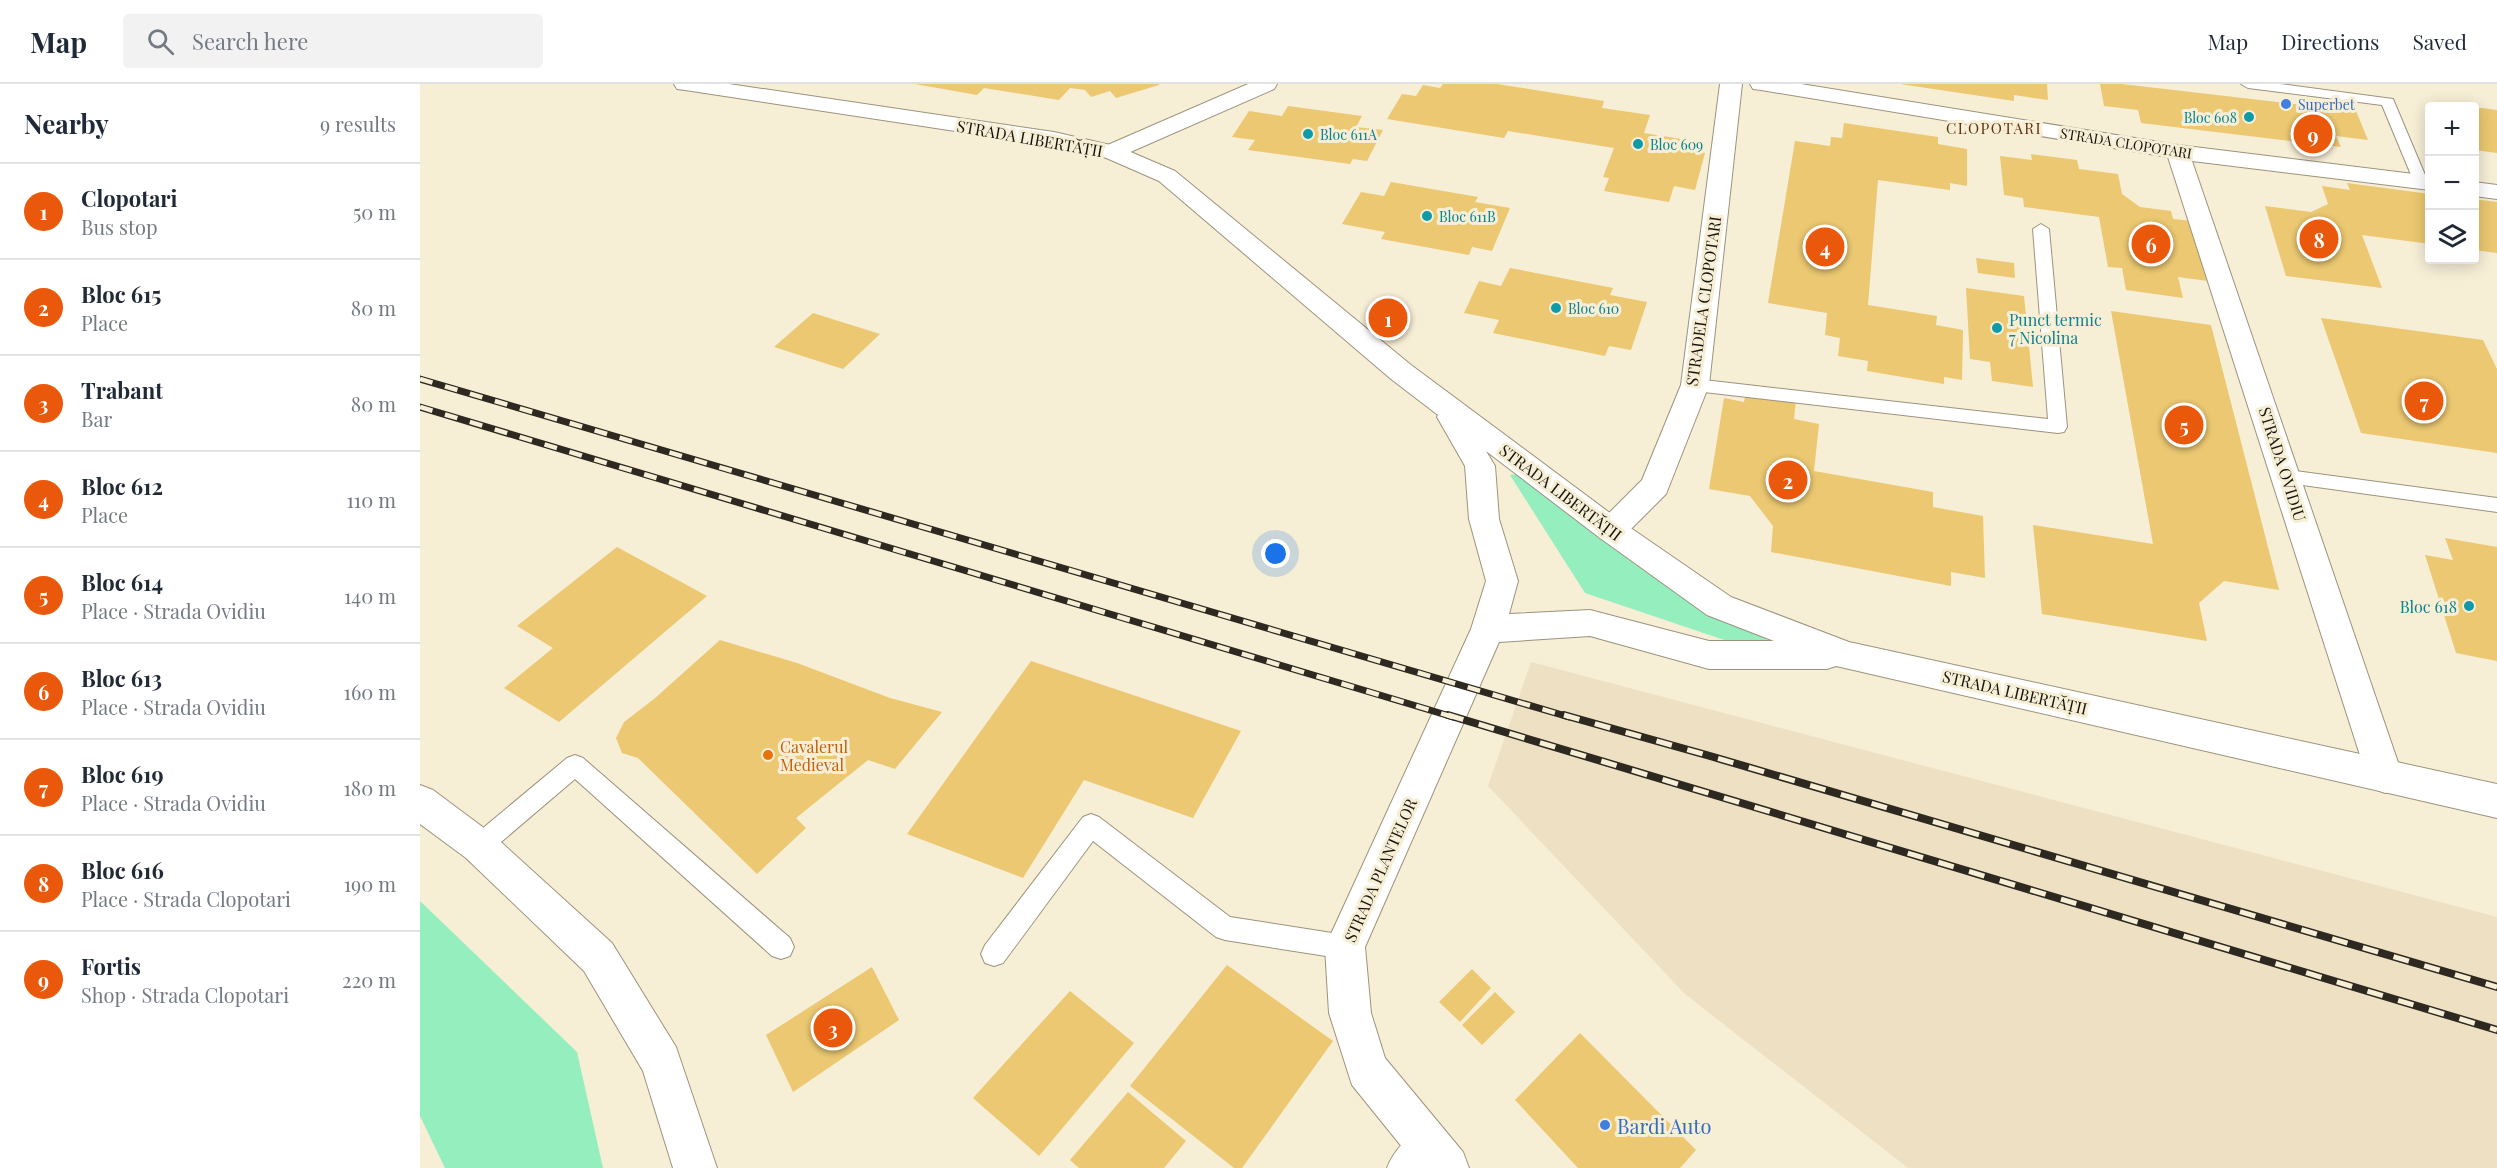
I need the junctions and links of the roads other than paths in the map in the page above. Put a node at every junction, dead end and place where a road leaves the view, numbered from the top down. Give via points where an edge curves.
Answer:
1 (685, 84) edge
2 (1266, 84) edge
3 (1731, 84) edge
4 (1761, 84) edge
5 (2248, 84) edge
6 (726, 87) edge
7 (1111, 152) junction
8 (2178, 152) junction
9 (2425, 182) edge
10 (2479, 190) edge
11 (2497, 192) edge
12 (2041, 229) dead end
13 (1695, 385) junction
14 (1442, 403) junction
15 (2288, 477) junction
16 (2497, 505) edge
17 (1611, 530) junction
18 (1488, 629) junction
19 (1846, 655) junction
20 (2385, 777) junction
21 (2497, 801) edge
22 (420, 802) edge
23 (479, 846) junction
24 (781, 947) dead end
25 (1345, 947) junction
26 (994, 954) dead end
27 (1424, 1159) edge
28 (695, 1168) edge

1 - 6 street, STRADA LIBERTĂȚII
2 - 7 street
3 - 13 street, STRADELA CLOPOTARI
4 - 8 street, STRADA CLOPOTARI
5 - 9 lane, STRADA CLOPOTARI via 2388,102
6 - 7 street, STRADA LIBERTĂȚII via 1054,139
7 - 14 street, STRADA LIBERTĂȚII via 1167,176
8 - 9 street, STRADA CLOPOTARI
8 - 15 street, STRADA OVIDIU
10 - 11 street
12 - 13 lane via 2058,427
13 - 17 street, STRADELA CLOPOTARI via 1655,486
14 - 17 street, STRADA LIBERTĂȚII
14 - 18 street, STRADA PLANTELOR via 1480,466 1484,519 1502,581
15 - 16 lane
15 - 20 street, STRADA OVIDIU
17 - 19 street, STRADA LIBERTĂȚII via 1719,606
18 - 19 street via 1590,623 1709,655
18 - 25 street, STRADA PLANTELOR
19 - 20 street, STRADA LIBERTĂȚII
20 - 21 street, STRADA LIBERTĂȚII
22 - 23 street
23 - 24 lane via 575,765
23 - 28 street via 598,957 661,1062
25 - 26 lane via 1225,928 1091,825
25 - 27 street, STRADA PLANTELOR via 1350,1013 1367,1070

